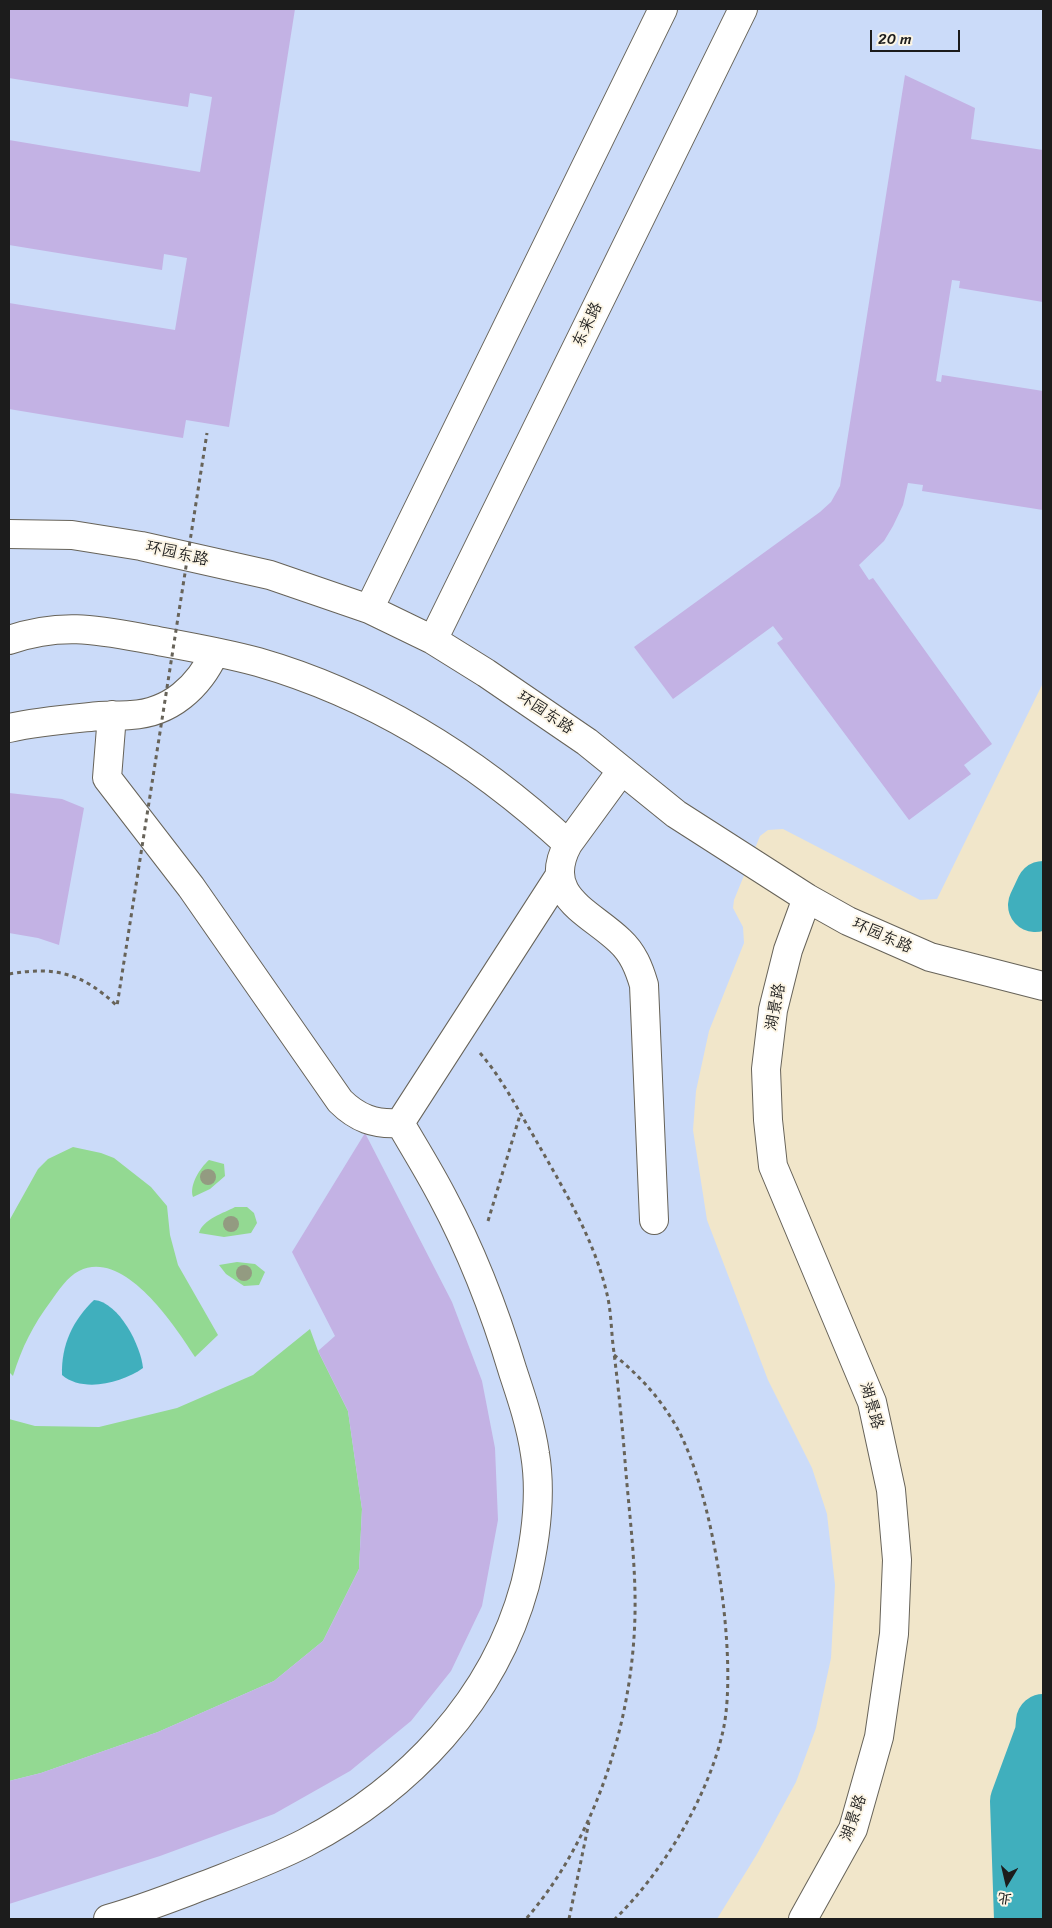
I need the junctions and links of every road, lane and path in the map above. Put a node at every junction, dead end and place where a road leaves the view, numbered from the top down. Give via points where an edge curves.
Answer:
1 (663, 9) edge
2 (743, 9) edge
3 (207, 434) dead end
4 (9, 534) edge
5 (188, 557) junction
6 (369, 608) junction
7 (9, 640) edge
8 (433, 640) junction
9 (215, 652) junction
10 (112, 715) junction
11 (9, 728) edge
12 (622, 770) junction
13 (568, 844) junction
14 (560, 875) junction
15 (807, 898) junction
16 (9, 974) edge
17 (1043, 986) edge
18 (460, 1030) junction
19 (520, 1114) junction
20 (400, 1123) junction
21 (654, 1220) dead end
22 (475, 1265) junction
23 (614, 1355) junction
24 (590, 1816) junction
25 (108, 1919) edge
26 (526, 1919) edge
27 (570, 1919) edge
28 (615, 1919) edge
29 (803, 1919) edge

1 - 6 street
2 - 8 street, 东来路
3 - 5 path, bridge
4 - 5 street, 环园东路 via 72,535
5 - 6 street, 环园东路 via 270,575
5 - 16 path, bridge via 117,1006 101,991 59,972 35,969
6 - 8 street, 环园东路
7 - 9 street via 32,632 80,628
8 - 12 street, 环园东路 via 579,736
9 - 10 street via 185,695 168,705 131,715
9 - 13 street via 258,662 312,681 417,730 496,782
10 - 11 street
10 - 20 street via 107,778 191,887 340,1101 360,1117 386,1124
12 - 13 street
12 - 15 street, 环园东路 via 676,814
13 - 14 street
14 - 18 street
14 - 21 street via 567,896 574,905 621,941 632,955 644,985
15 - 17 street, 环园东路 via 848,922 930,957
15 - 29 street, 湖景路 via 788,950 773,1010 766,1070 773,1166 872,1402 891,1490 897,1560 894,1634 879,1736 853,1829
18 - 19 path via 483,1055
18 - 20 street
19 - 22 path
19 - 23 path via 571,1202 596,1258 607,1292
20 - 22 street via 443,1196
22 - 25 street via 502,1336 536,1455 535,1523 528,1571 520,1604 494,1665 457,1720 424,1756 395,1784 336,1826 272,1859 138,1911
23 - 24 path via 622,1419 635,1615 627,1694 620,1727 612,1759
23 - 28 path via 662,1404 676,1426 697,1474 718,1576 728,1675 723,1730 706,1786 671,1848 647,1883
24 - 26 path via 556,1878
24 - 27 path

